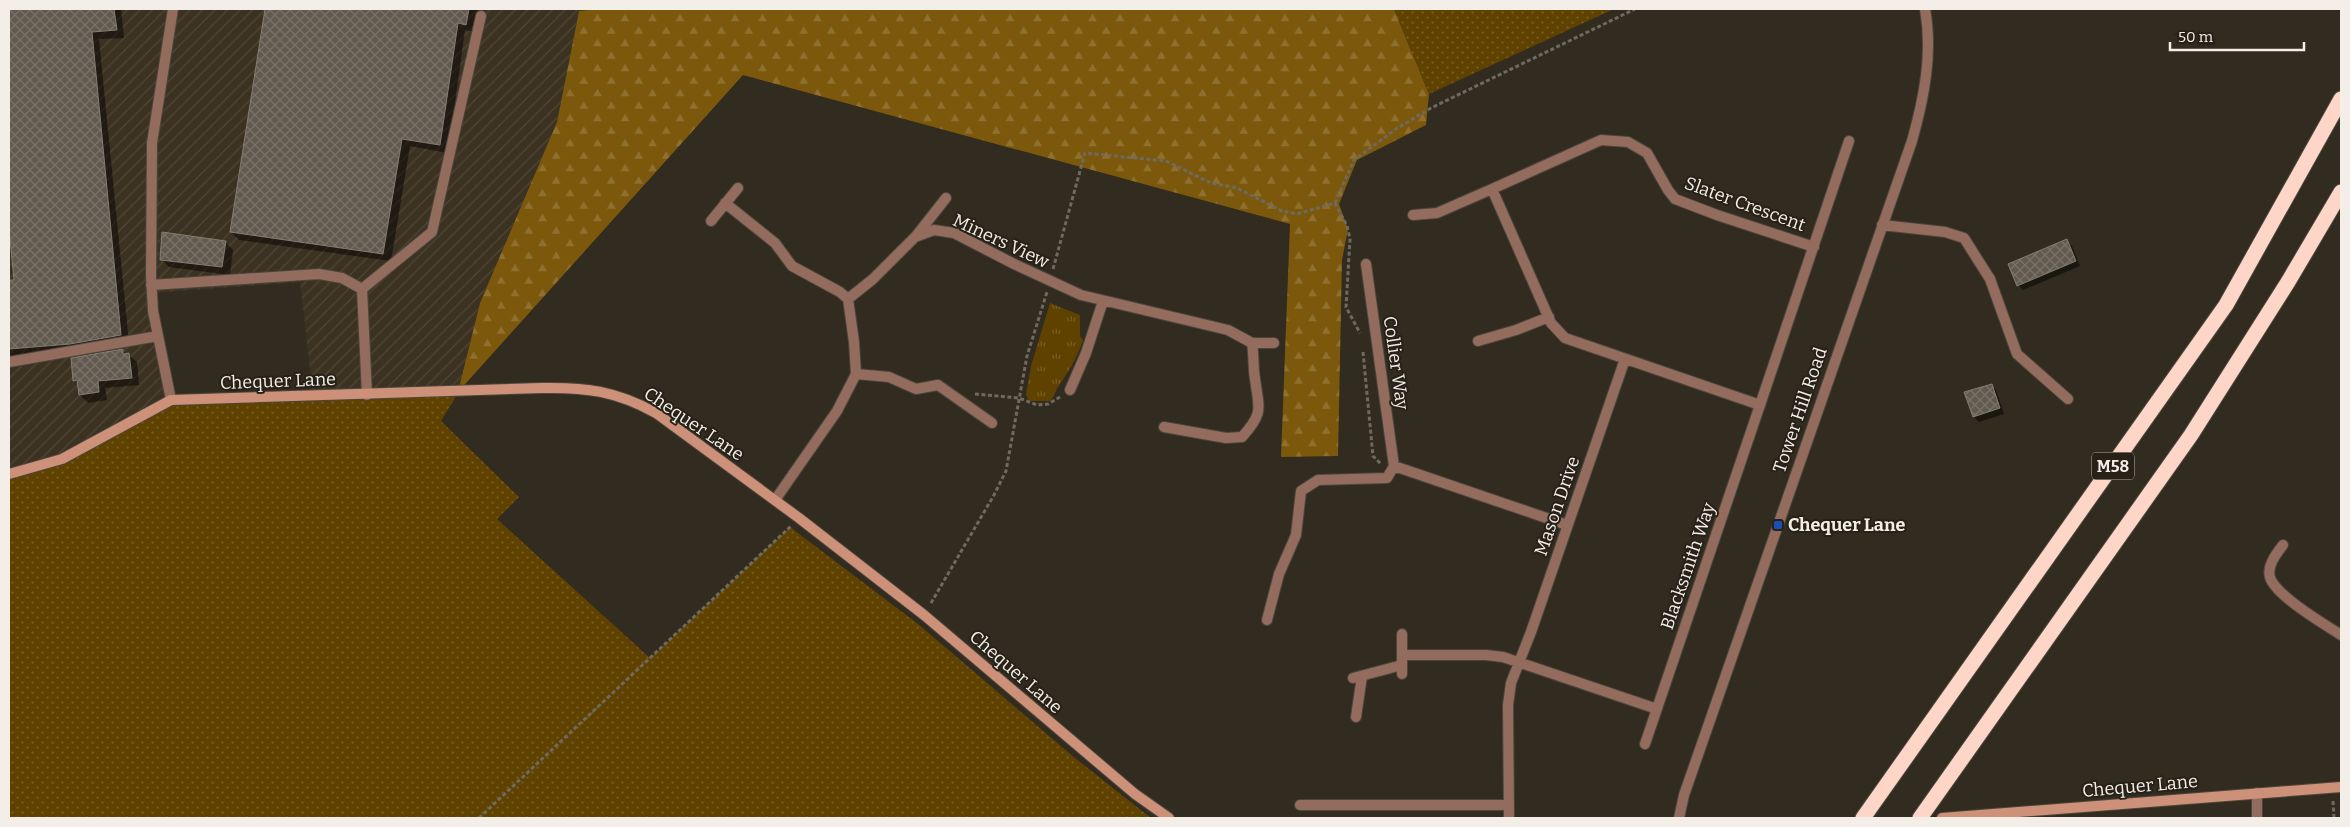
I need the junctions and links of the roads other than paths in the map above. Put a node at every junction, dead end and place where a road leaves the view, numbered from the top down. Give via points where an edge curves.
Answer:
1 (172, 9) edge
2 (1925, 9) edge
3 (481, 16) dead end
4 (2341, 99) edge
5 (1848, 140) dead end
6 (738, 188) dead end
7 (1492, 189) junction
8 (2341, 192) edge
9 (946, 198) dead end
10 (725, 203) junction
11 (1414, 215) dead end
12 (711, 220) dead end
13 (1882, 225) junction
14 (915, 237) junction
15 (1814, 247) junction
16 (1366, 264) dead end
17 (151, 285) junction
18 (362, 289) junction
19 (848, 299) junction
20 (1103, 301) junction
21 (1549, 317) junction
22 (158, 336) junction
23 (1478, 341) dead end
24 (1274, 343) dead end
25 (1252, 344) junction
26 (1625, 359) junction
27 (9, 362) edge
28 (856, 374) junction
29 (1070, 390) road end
30 (366, 395) junction
31 (2068, 399) dead end
32 (171, 400) junction
33 (1760, 405) junction
34 (992, 423) dead end
35 (1164, 427) dead end
36 (1393, 468) junction
37 (9, 474) edge
38 (775, 500) junction
39 (1567, 526) junction
40 (2282, 545) dead end
41 (1267, 620) dead end
42 (1402, 634) dead end
43 (2341, 635) edge
44 (1519, 662) junction
45 (1402, 664) junction
46 (1657, 709) junction
47 (1356, 717) dead end
48 (1645, 744) dead end
49 (2341, 787) edge
50 (2258, 793) junction
51 (1300, 805) dead end
52 (1508, 805) junction
53 (1169, 818) edge
54 (1509, 818) edge
55 (1679, 818) edge
56 (1863, 818) edge
57 (1920, 818) edge
58 (1942, 818) edge
59 (2257, 818) edge

1 - 17 street via 152,143
2 - 13 street, Tower Hill Road via 1928,63 1922,104
3 - 18 street via 432,232
4 - 56 highway, M58 via 2226,306
5 - 15 street
6 - 10 street
7 - 11 street, Slater Crescent via 1437,212
7 - 15 street, Slater Crescent via 1601,140 1628,142 1647,153 1675,199
7 - 21 street
8 - 57 highway, M58 via 2191,435
9 - 14 street
10 - 12 street
10 - 19 street via 775,243 792,266
13 - 31 street via 1945,232 1964,238 1990,279 2017,354
13 - 55 street, Tower Hill Road via 1740,628 1686,788
14 - 19 street
14 - 20 street, Miners View via 934,230 954,233 1050,282
15 - 33 street
16 - 36 street, Collier Way
17 - 18 street via 319,274 342,278
17 - 22 street
18 - 30 street
19 - 28 street
20 - 25 street, Miners View via 1228,330
20 - 29 street
21 - 23 street
21 - 26 street via 1565,338
22 - 27 street
22 - 32 street
24 - 25 street
25 - 35 street via 1260,409 1256,420 1242,437 1226,438
26 - 33 street
26 - 39 street, Mason Drive
28 - 34 street via 889,377 916,389 938,386
28 - 38 street via 837,411
30 - 32 street, Chequer Lane
30 - 38 street, Chequer Lane via 576,387 610,392 656,413
32 - 37 street, Chequer Lane via 62,459
33 - 46 street, Blacksmith Way
36 - 39 street
36 - 41 street via 1387,478 1318,480 1301,491 1296,535 1279,574
38 - 53 street, Chequer Lane via 924,614 1135,794
39 - 44 street, Mason Drive
40 - 43 street via 2270,570 2271,580 2289,599
42 - 45 street
44 - 45 street via 1486,655
44 - 46 street
44 - 52 street, Mason Drive via 1511,683 1508,705
45 - 47 street via 1358,677
46 - 48 street, Blacksmith Way
49 - 50 street, Chequer Lane
50 - 58 street, Chequer Lane
50 - 59 street
51 - 52 street
52 - 54 street, Mason Drive

